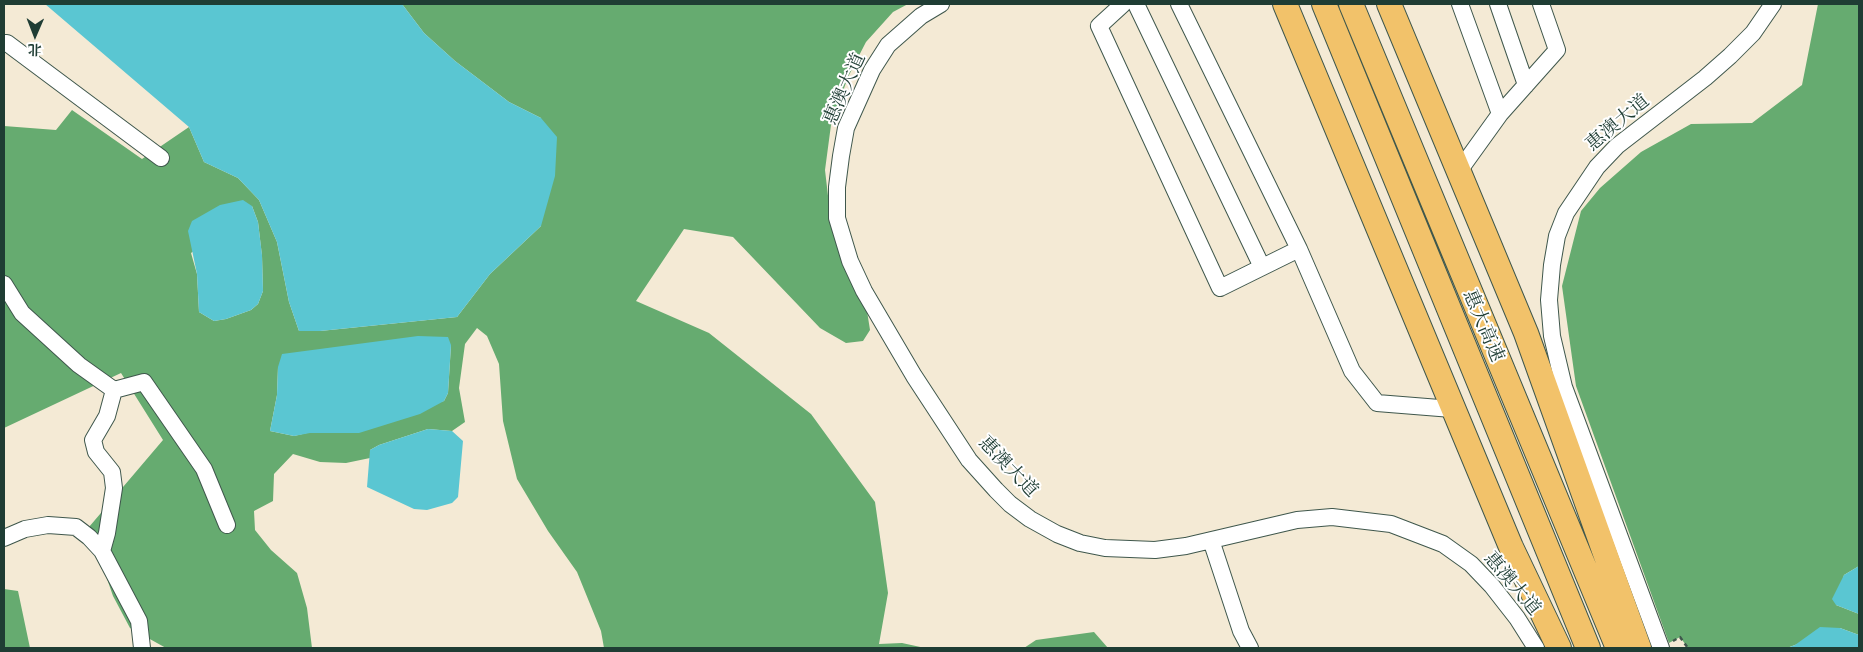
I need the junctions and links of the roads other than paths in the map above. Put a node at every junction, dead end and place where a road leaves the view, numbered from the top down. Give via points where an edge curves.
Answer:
1 (942, 4) edge
2 (1123, 4) edge
3 (1136, 4) edge
4 (1179, 4) edge
5 (1285, 4) edge
6 (1324, 4) edge
7 (1351, 4) edge
8 (1389, 4) edge
9 (1460, 4) edge
10 (1498, 4) edge
11 (1541, 4) edge
12 (1773, 4) edge
13 (4, 43) edge
14 (1526, 86) junction
15 (1500, 114) junction
16 (160, 158) dead end
17 (1459, 171) junction
18 (1299, 249) junction
19 (1262, 267) junction
20 (4, 284) edge
21 (114, 390) junction
22 (1452, 409) junction
23 (227, 525) dead end
24 (4, 538) edge
25 (1211, 540) junction
26 (102, 551) junction
27 (142, 648) edge
28 (1250, 648) edge
29 (1536, 648) edge
30 (1559, 648) edge
31 (1588, 648) edge
32 (1618, 648) edge
33 (1639, 648) edge
34 (1662, 648) edge

1 - 25 street, 惠澳大道 via 922,16 888,45 872,70 846,128 840,156 837,218 850,261 864,290 914,376 969,460 1010,504 1057,534 1105,548 1155,550
2 - 19 street via 1099,26 1220,288
3 - 19 street
4 - 18 street
5 - 22 highway
6 - 31 highway, 惠大高速
7 - 32 highway, 惠大高速
8 - 17 highway
9 - 15 street
10 - 14 street
11 - 14 street via 1557,50
12 - 34 street, 惠澳大道 via 1730,56 1617,146 1597,167 1566,213 1557,236 1549,300 1552,336 1564,387
13 - 16 street
14 - 15 street
15 - 17 street
17 - 33 highway via 1526,333
18 - 19 street
18 - 22 street via 1352,371 1377,404
20 - 21 street via 22,313 79,365
21 - 23 street via 144,382 204,469
21 - 26 street via 107,416 94,440 96,452 112,472 114,488
22 - 30 highway via 1511,547
24 - 26 street via 25,529 62,525 76,527
25 - 28 street via 1241,631
25 - 29 street, 惠澳大道 via 1297,520 1332,517 1391,524 1443,544 1471,564 1518,618
26 - 27 street via 139,621

